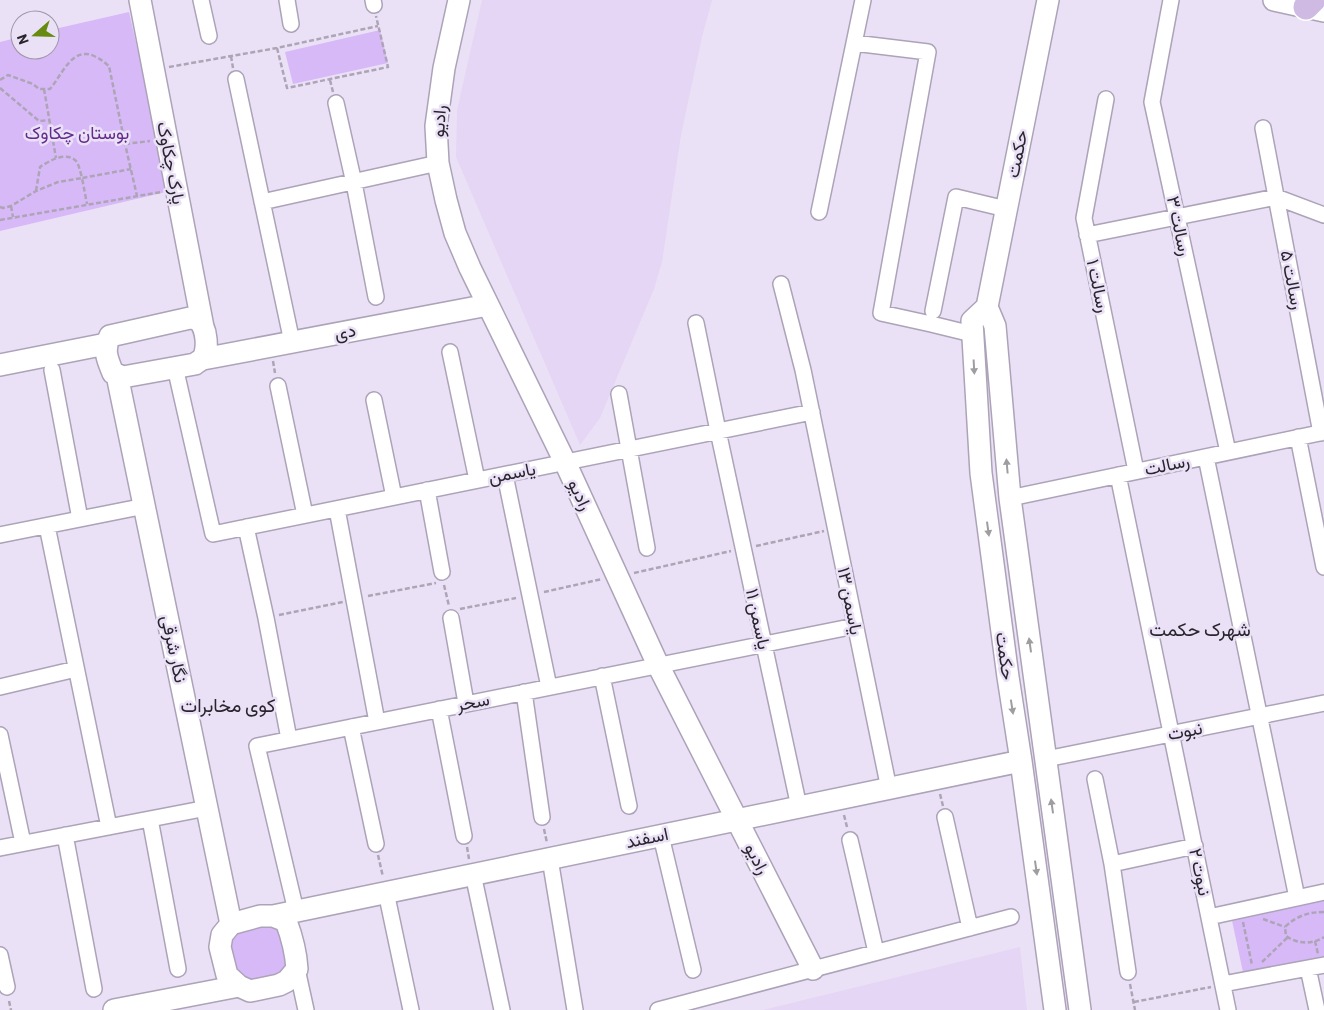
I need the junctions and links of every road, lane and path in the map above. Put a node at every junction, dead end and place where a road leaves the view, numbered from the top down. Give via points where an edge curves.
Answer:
1 (140, 0) edge
2 (201, 0) edge
3 (287, 0) edge
4 (459, 0) edge
5 (863, 0) edge
6 (1048, 0) edge
7 (1172, 0) edge
8 (1274, 0) edge
9 (1314, 6) edge
10 (291, 24) dead end
11 (209, 36) dead end
12 (854, 43) junction
13 (277, 48) junction
14 (153, 69) junction
15 (236, 79) dead end
16 (0, 80) edge
17 (0, 88) edge
18 (44, 89) junction
19 (1106, 99) dead end
20 (336, 103) dead end
21 (50, 120) junction
22 (1262, 128) dead end
23 (167, 139) junction
24 (125, 144) junction
25 (56, 158) junction
26 (438, 163) junction
27 (131, 170) junction
28 (82, 178) junction
29 (354, 182) junction
30 (176, 190) junction
31 (36, 191) junction
32 (137, 196) junction
33 (1276, 198) junction
34 (262, 202) junction
35 (88, 205) junction
36 (11, 206) junction
37 (0, 207) edge
38 (1006, 209) junction
39 (820, 212) dead end
40 (1324, 216) edge
41 (1177, 217) junction
42 (13, 218) junction
43 (0, 220) edge
44 (1087, 235) junction
45 (781, 284) dead end
46 (376, 297) dead end
47 (488, 305) junction
48 (987, 307) junction
49 (933, 311) dead end
50 (696, 323) dead end
51 (203, 327) junction
52 (972, 334) junction
53 (292, 342) junction
54 (106, 344) junction
55 (270, 346) junction
56 (450, 352) dead end
57 (203, 358) junction
58 (0, 365) edge
59 (176, 367) junction
60 (52, 370) dead end
61 (118, 375) junction
62 (278, 386) joint
63 (619, 394) dead end
64 (374, 400) dead end
65 (812, 412) junction
66 (718, 431) junction
67 (1322, 432) edge
68 (1298, 438) junction
69 (628, 450) junction
70 (1228, 452) junction
71 (1206, 457) junction
72 (565, 462) junction
73 (1136, 471) junction
74 (505, 474) junction
75 (1118, 475) junction
76 (477, 480) junction
77 (427, 490) junction
78 (394, 497) junction
79 (1010, 498) junction
80 (144, 506) junction
81 (337, 509) junction
82 (305, 515) junction
83 (80, 519) junction
84 (47, 526) junction
85 (246, 527) junction
86 (835, 528) junction
87 (1, 532) edge
88 (647, 548) dead end
89 (743, 549) junction
90 (1324, 567) edge
91 (442, 572) joint
92 (618, 576) junction
93 (530, 595) junction
94 (450, 615) junction
95 (855, 626) junction
96 (764, 644) junction
97 (658, 665) junction
98 (76, 670) junction
99 (602, 676) junction
100 (0, 687) edge
101 (549, 687) junction
102 (524, 692) junction
103 (1324, 703) edge
104 (466, 704) junction
105 (439, 709) junction
106 (1259, 716) junction
107 (377, 722) junction
108 (351, 727) junction
109 (1171, 734) junction
110 (0, 735) edge
111 (289, 739) junction
112 (1046, 760) junction
113 (1021, 762) junction
114 (1096, 778) dead end
115 (938, 779) junction
116 (889, 789) junction
117 (840, 799) junction
118 (628, 806) dead end
119 (799, 807) junction
120 (207, 808) junction
121 (542, 817) joint
122 (945, 817) joint
123 (150, 819) junction
124 (737, 820) junction
125 (109, 827) junction
126 (65, 835) junction
127 (464, 836) joint
128 (660, 836) junction
129 (850, 840) joint
130 (23, 844) junction
131 (376, 844) joint
132 (1195, 846) junction
133 (0, 848) edge
134 (550, 859) junction
135 (1112, 864) junction
136 (473, 874) junction
137 (386, 892) junction
138 (1324, 892) edge
139 (1296, 893) dead end
140 (296, 911) junction
141 (1324, 912) edge
142 (273, 916) junction
143 (1011, 917) dead end
144 (1209, 917) junction
145 (1243, 922) dead end
146 (231, 924) junction
147 (970, 928) junction
148 (1324, 937) edge
149 (1288, 938) junction
150 (1046, 944) junction
151 (1072, 946) junction
152 (876, 952) junction
153 (0, 955) edge
154 (1324, 955) edge
155 (1321, 961) edge
156 (1308, 968) junction
157 (178, 969) dead end
158 (297, 969) junction
159 (813, 969) junction
160 (693, 970) dead end
161 (1128, 972) joint
162 (1249, 975) junction
163 (1222, 984) junction
164 (238, 986) junction
165 (7, 987) dead end
166 (94, 989) dead end
167 (1134, 1002) junction
168 (114, 1010) edge
169 (306, 1010) edge
170 (411, 1010) edge
171 (502, 1010) edge
172 (575, 1010) edge
173 (658, 1010) edge
174 (1055, 1010) edge
175 (1080, 1010) edge
176 (1135, 1010) edge
177 (1228, 1010) edge
178 (1317, 1010) edge

1 - 14 street, پارک چکاوک
2 - 11 street
3 - 10 street
4 - 26 street, رادیو via 444,68 436,126
5 - 12 street
6 - 38 street, حکمت
7 - 41 street, رسالت ۳ via 1152,102
8 - 9 street
12 - 39 street
12 - 52 street via 928,52 881,313
13 - 13 path via 287,88 388,68 378,26
13 - 14 path
14 - 23 street, پارک چکاوک
15 - 34 street
16 - 18 path via 8,75
17 - 21 path via 39,121
18 - 21 path
18 - 24 path via 50,89 76,56 95,56 109,66
19 - 44 street, رسالت ۱ via 1084,218
20 - 29 street
21 - 25 path
22 - 33 street, رسالت ۵
23 - 24 path
23 - 30 street, پارک چکاوک
24 - 27 path
25 - 28 path via 71,158 77,162
25 - 31 path via 40,167
26 - 29 street
26 - 47 street, رادیو via 455,233
27 - 28 path
27 - 32 path
28 - 31 path via 58,182
28 - 35 path
29 - 34 street
29 - 46 street
30 - 32 path
30 - 51 street, پارک چکاوک
31 - 36 path
32 - 35 path
33 - 40 street
33 - 41 street
33 - 67 street, رسالت ۵
34 - 53 street
35 - 42 path
36 - 37 path
36 - 42 path
38 - 48 street, حکمت
38 - 49 street via 956,197
41 - 44 street
41 - 70 street, رسالت ۳
42 - 43 path
44 - 73 street, رسالت ۱
45 - 65 street, یاسمن ۱۳
47 - 53 street, دی
47 - 72 street, رادیو
48 - 52 street, حکمت via 972,321
79 -> 48 street, حکمت via 995,326
50 - 66 street, یاسمن ۱۱
51 - 54 street via 198,320 190,318 110,336
51 - 57 street, پارک چکاوک via 206,350
52 -> 113 street, حکمت via 981,473
53 - 55 street, دی
54 - 58 street
54 - 61 street, نگار شرقی via 109,364 113,373
55 - 57 street, دی
55 - 62 path
56 - 76 street
57 - 59 street, دی via 195,364
59 - 61 street, دی via 123,377
59 - 85 street, یاسمن via 212,534
60 - 83 street
61 - 80 street, نگار شرقی
62 - 82 street
63 - 69 street
64 - 78 street
65 - 66 street, یاسمن
65 - 86 street, یاسمن ۱۳
66 - 69 street, یاسمن
66 - 89 street, یاسمن ۱۱
67 - 68 street, رسالت
68 - 70 street, رسالت
68 - 90 street
69 - 72 street, یاسمن
69 - 88 street
70 - 71 street, رسالت
71 - 73 street, رسالت
71 - 106 street
72 - 74 street, یاسمن
72 - 92 street, رادیو
73 - 75 street, رسالت
74 - 76 street, یاسمن
74 - 93 street
75 - 79 street, رسالت
75 - 109 street, نبوت ۲
76 - 77 street, یاسمن
77 - 78 street, یاسمن
77 - 91 street
78 - 81 street, یاسمن
112 -> 79 street, حکمت
80 - 83 street
80 - 120 street, نگار شرقی
81 - 82 street, یاسمن
81 - 107 street
82 - 85 street, یاسمن
83 - 84 street
84 - 87 street
84 - 98 street
85 - 111 street
86 - 89 path
86 - 95 street, یاسمن ۱۳
89 - 92 path
89 - 96 street, یاسمن ۱۱
91 - 94 path
92 - 93 path
92 - 97 street, رادیو
93 - 94 path
93 - 101 street
94 - 104 street
95 - 96 street, سحر
95 - 116 street, یاسمن ۱۳
96 - 97 street, سحر
96 - 119 street, یاسمن ۱۱
97 - 99 street, سحر
97 - 124 street, رادیو
98 - 100 street
98 - 125 street
99 - 101 street, سحر
99 - 118 street
101 - 102 street, سحر
102 - 104 street, سحر
102 - 121 street
103 - 106 street, نبوت
104 - 105 street, سحر
105 - 107 street, سحر
105 - 127 street
106 - 109 street, نبوت
106 - 139 street
107 - 108 street, سحر
108 - 111 street, سحر
108 - 131 street
109 - 112 street, نبوت
109 - 132 street, نبوت ۲
110 - 130 street
111 - 140 street, سحر via 257,746
151 -> 112 street, حکمت
113 - 115 street, اسفند
113 -> 150 street, حکمت
114 - 135 street
115 - 116 street, اسفند
115 - 122 path
116 - 117 street, اسفند
117 - 119 street, اسفند
117 - 129 path
119 - 124 street, اسفند
120 - 123 street
120 - 146 street, نگار شرقی
121 - 134 path
122 - 147 street
123 - 125 street
123 - 157 street
124 - 128 street, اسفند
124 - 159 street, رادیو
125 - 126 street
126 - 130 street
126 - 166 street
127 - 136 path
128 - 134 street, اسفند
128 - 160 street
129 - 152 street
130 - 133 street
131 - 137 path
132 - 135 street
132 - 144 street, نبوت ۲
134 - 136 street, اسفند
134 - 172 street
135 - 161 street
136 - 137 street, اسفند
136 - 171 street
137 - 140 street, اسفند
137 - 170 street
138 - 144 street
140 - 142 street, اسفند
141 - 149 path via 1308,913 1292,920 1286,927
142 - 146 street
142 - 158 street via 286,921
143 - 147 street
144 - 163 street, نبوت ۲
145 - 162 path
146 - 164 street via 222,935 220,947 227,975
147 - 152 street
148 - 149 path via 1304,943
149 - 162 path
150 - 151 street
150 - 174 street, حکمت
151 - 175 street, حکمت
152 - 159 street
153 - 165 street
154 - 155 path
155 - 156 street
156 - 162 street
156 - 178 street
158 - 164 street via 279,985 250,991
158 - 169 street
159 - 173 street
161 - 167 path
162 - 163 street
163 - 167 path
163 - 177 street, نبوت ۲
164 - 168 street
167 - 176 path

